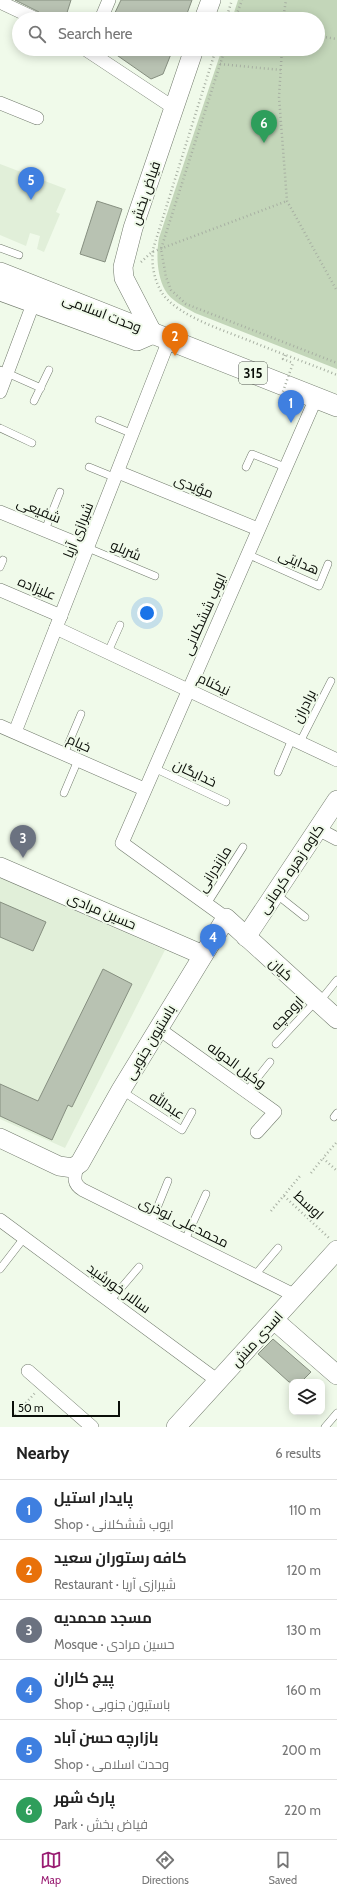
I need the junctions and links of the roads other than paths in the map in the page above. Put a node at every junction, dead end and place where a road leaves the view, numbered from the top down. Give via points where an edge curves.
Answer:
1 (109, 0) edge
2 (211, 0) edge
3 (0, 2) edge
4 (21, 12) edge
5 (103, 12) edge
6 (207, 12) edge
7 (96, 56) edge
8 (192, 56) edge
9 (0, 102) edge
10 (174, 108) junction
11 (37, 118) dead end
12 (0, 248) edge
13 (19, 255) dead end
14 (0, 273) edge
15 (0, 291) edge
16 (33, 304) junction
17 (161, 337) junction
18 (49, 370) dead end
19 (4, 372) edge
20 (41, 388) junction
21 (0, 392) edge
22 (316, 398) junction
23 (34, 401) dead end
24 (337, 406) edge
25 (99, 420) dead end
26 (0, 428) edge
27 (133, 434) junction
28 (32, 443) dead end
29 (89, 467) dead end
30 (246, 467) dead end
31 (285, 467) junction
32 (117, 475) junction
33 (60, 492) dead end
34 (0, 512) edge
35 (258, 529) junction
36 (46, 530) junction
37 (88, 548) junction
38 (247, 554) junction
39 (328, 564) dead end
40 (155, 576) dead end
41 (0, 590) edge
42 (59, 622) junction
43 (120, 625) dead end
44 (108, 652) junction
45 (331, 681) dead end
46 (188, 690) junction
47 (81, 714) dead end
48 (0, 726) edge
49 (15, 732) junction
50 (296, 741) junction
51 (64, 754) junction
52 (78, 760) junction
53 (337, 760) edge
54 (154, 768) junction
55 (278, 772) dead end
56 (144, 789) junction
57 (64, 793) dead end
58 (337, 800) edge
59 (226, 802) dead end
60 (318, 829) junction
61 (337, 839) edge
62 (243, 847) dead end
63 (0, 867) edge
64 (275, 893) junction
65 (207, 904) junction
66 (305, 917) dead end
67 (226, 918) junction
68 (246, 937) junction
69 (203, 955) junction
70 (337, 980) edge
71 (318, 1001) junction
72 (337, 1018) edge
73 (158, 1028) junction
74 (276, 1044) dead end
75 (270, 1062) dead end
76 (121, 1090) junction
77 (247, 1091) junction
78 (192, 1112) dead end
79 (257, 1132) dead end
80 (0, 1138) edge
81 (77, 1166) junction
82 (168, 1181) dead end
83 (206, 1194) dead end
84 (0, 1220) edge
85 (151, 1223) junction
86 (24, 1238) junction
87 (185, 1240) junction
88 (334, 1245) edge
89 (278, 1248) dead end
90 (139, 1267) dead end
91 (0, 1269) edge
92 (255, 1275) junction
93 (296, 1296) junction
94 (110, 1301) junction
95 (274, 1320) junction
96 (28, 1371) dead end
97 (337, 1375) edge
98 (218, 1381) junction
99 (337, 1413) edge
100 (92, 1427) edge
101 (176, 1427) edge
102 (325, 1427) edge

1 - 5 street
2 - 6 street
3 - 4 street
7 - 10 street
8 - 10 street, فیاض بخش
9 - 11 street
10 - 17 street, فیاض بخش via 133,228 123,267 124,278
12 - 13 lane
14 - 17 main road, وحدت اسلامی
15 - 16 street
16 - 17 street via 138,341
16 - 19 street
17 - 22 main road, وحدت اسلامی / 315
17 - 27 street, شیرازی آریا
18 - 20 lane
19 - 20 lane
19 - 21 street
20 - 23 lane
22 - 24 main road, وحدت اسلامی / 315
22 - 31 street, ایوب ششکلانی
25 - 27 lane
26 - 28 lane
27 - 32 street, شیرازی آریا
29 - 32 lane
30 - 31 lane via 252,454
31 - 35 street, ایوب ششکلانی
32 - 35 street, مؤیدی
32 - 37 street, شیرازی آریا
33 - 36 lane
34 - 36 street, شفیعی
35 - 38 street, ایوب ششکلانی
36 - 37 street, شفیعی
37 - 40 lane, شربلو
37 - 42 street, شیرازی آریا
38 - 39 lane, هدایتی via 319,586
38 - 46 street, ایوب ششکلانی
41 - 42 street, علیزاده
42 - 44 street, نیکنام
42 - 49 street, شیرازی آریا
43 - 44 lane
44 - 46 street, نیکنام
45 - 50 lane, برادران
46 - 50 street, نیکنام
46 - 54 street, ایوب ششکلانی
47 - 51 lane
48 - 49 street, خیام
49 - 51 street, خیام
50 - 53 street, نیکنام
50 - 55 lane, برادران
51 - 52 street, خیام
52 - 56 street, خیام
52 - 57 lane
54 - 56 street, ایوب ششکلانی
54 - 59 lane, خدایگان
56 - 65 street, ایوب ششکلانی via 122,843
58 - 60 street, کاوه زهره کرمانی
60 - 61 street
60 - 64 street, کاوه زهره کرمانی
62 - 65 lane, مازندرانی
63 - 69 street, حسین مرادی
64 - 66 lane
64 - 68 street, کاوه زهره کرمانی
65 - 67 street
67 - 68 street, کیان
67 - 69 street, باستیون جنوبی
68 - 71 street, کیان
69 - 73 street, باستیون جنوبی
70 - 71 lane, ارومچه
71 - 72 street, کیان
71 - 74 lane, ارومچه
73 - 76 street, باستیون جنوبی
73 - 77 street, وکیل الدوله
75 - 77 lane
76 - 78 lane, عبدالله via 182,1130
76 - 81 street, باستیون جنوبی
77 - 79 street, وکیل الدوله via 275,1112
80 - 81 street via 59,1166
81 - 85 street, محمدعلی نوذری via 74,1180 78,1187
82 - 85 lane
83 - 87 lane
84 - 86 street, سالار خورشید
85 - 87 street, محمدعلی نوذری
86 - 91 lane
86 - 94 street, سالار خورشید
87 - 92 street, محمدعلی نوذری
88 - 93 street, اسدی منش
89 - 92 lane
90 - 94 lane
92 - 93 street, محمدعلی نوذری
93 - 95 street, اسدی منش
94 - 98 street, سالار خورشید
95 - 97 street
95 - 98 street, اسدی منش
96 - 100 street
98 - 101 street, اسدی منش
99 - 102 lane

